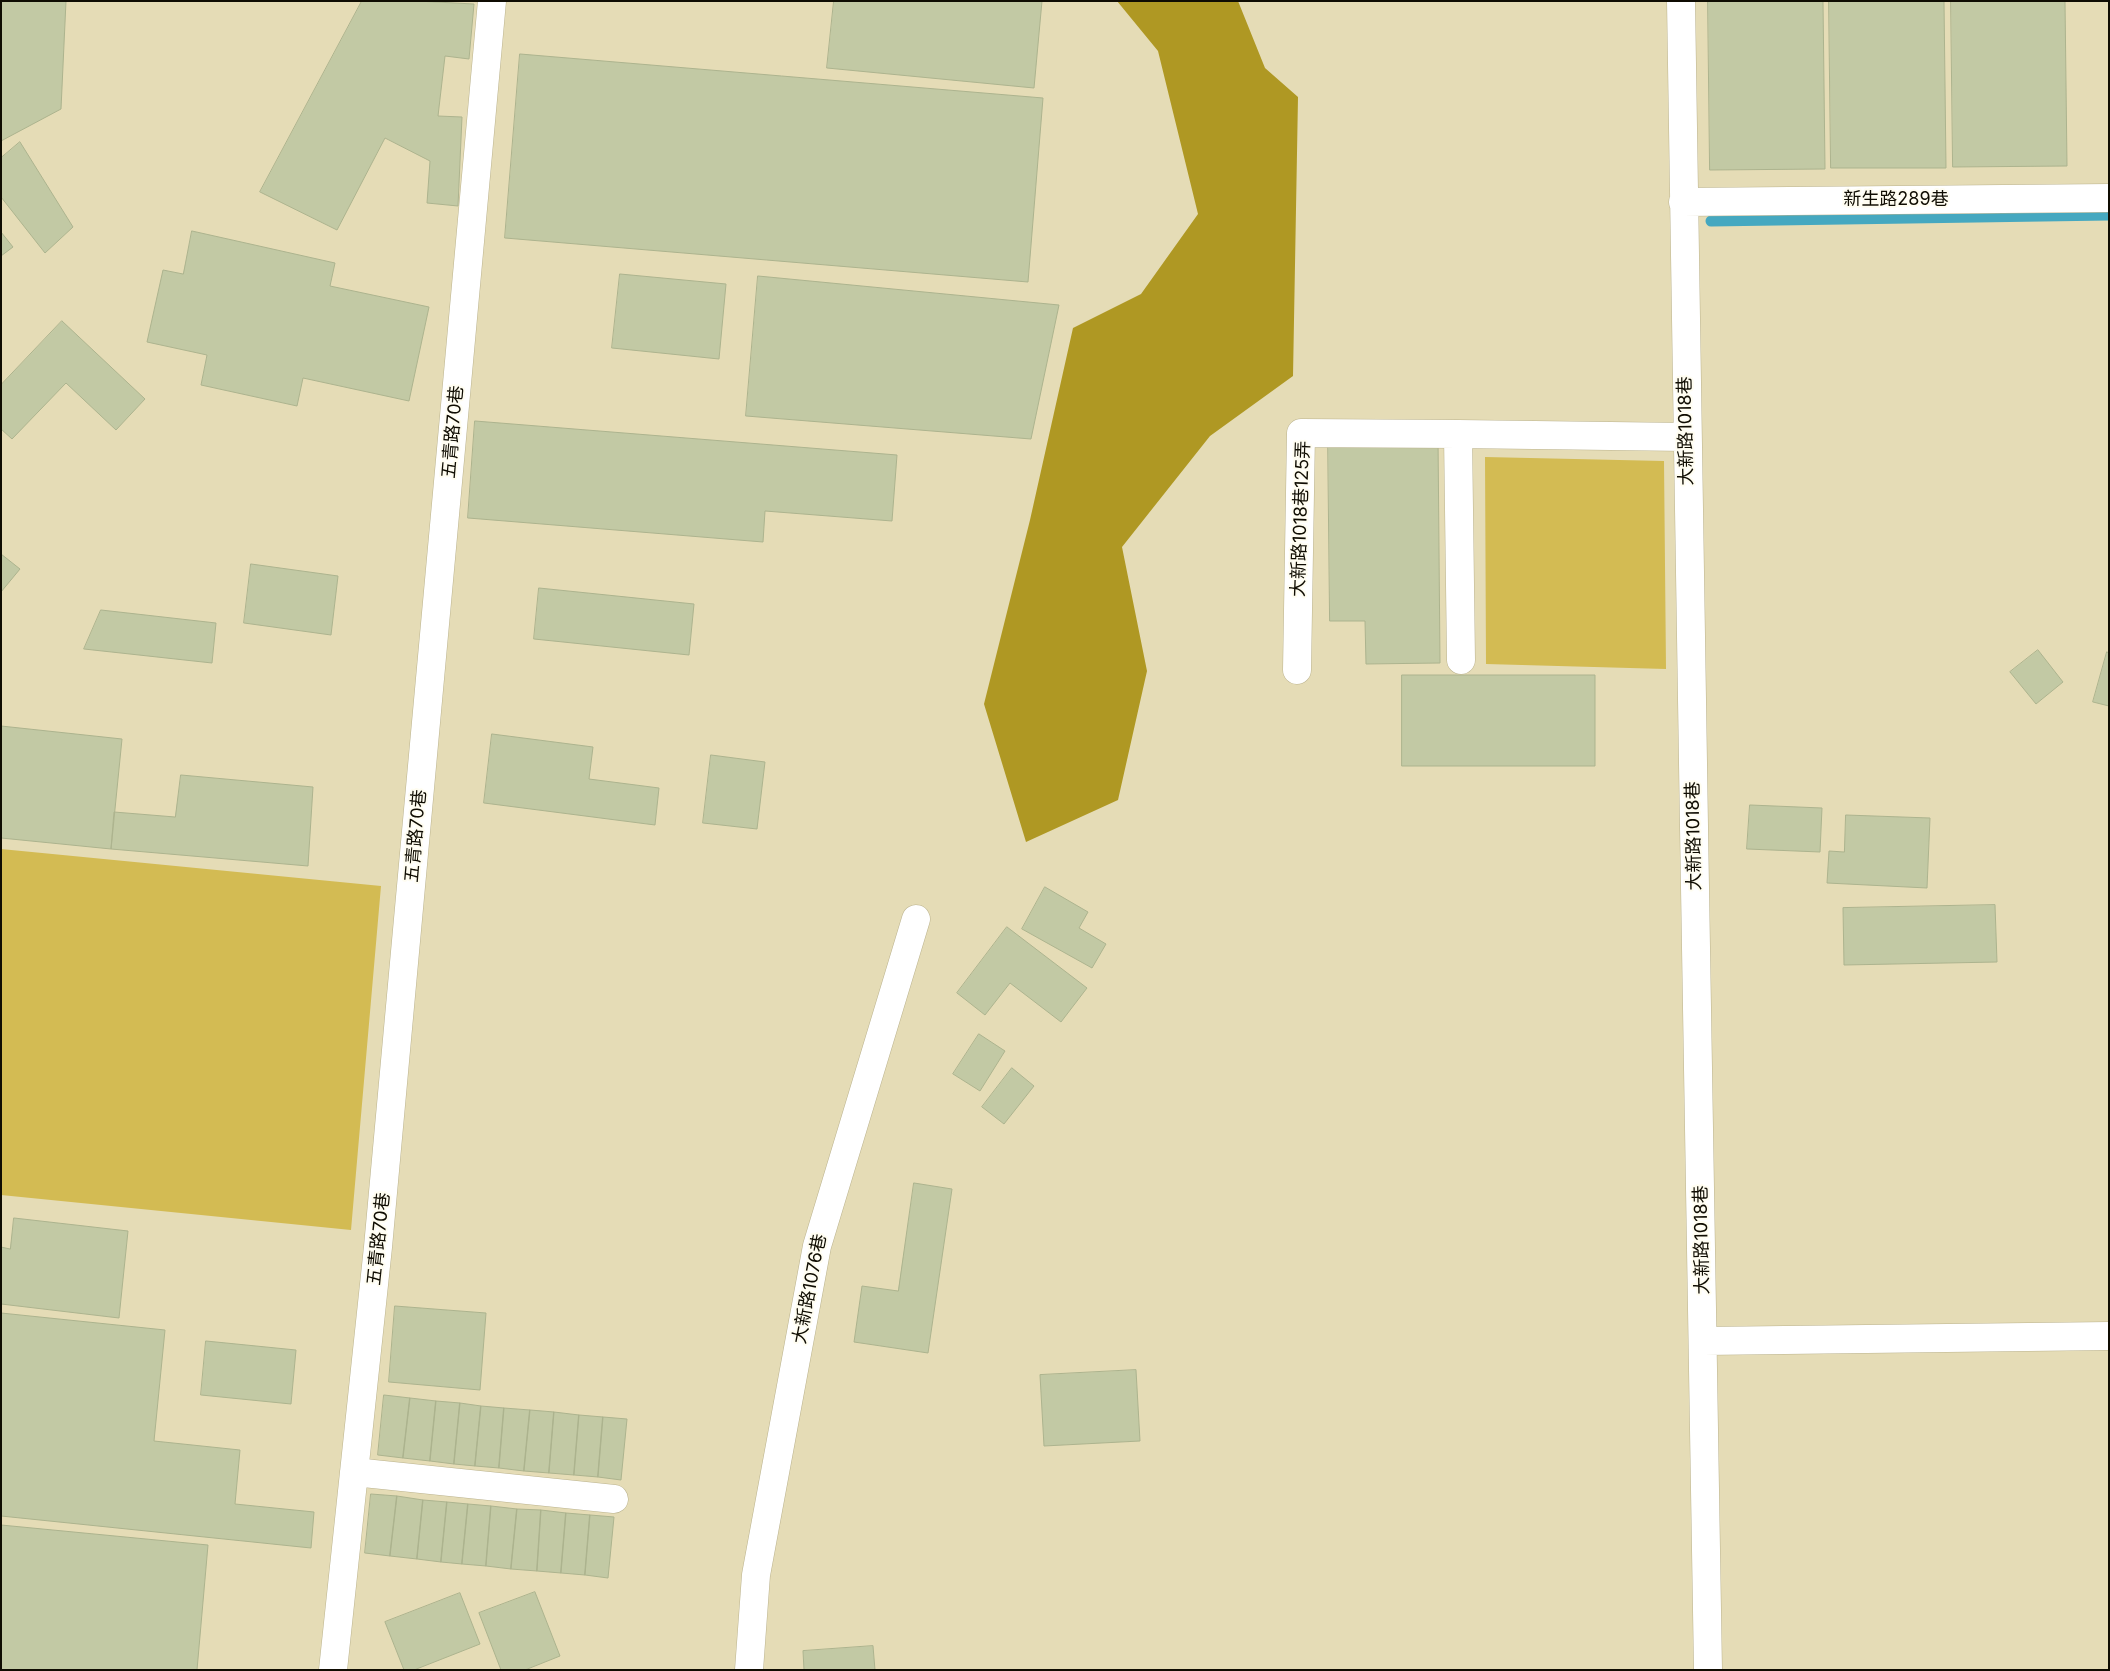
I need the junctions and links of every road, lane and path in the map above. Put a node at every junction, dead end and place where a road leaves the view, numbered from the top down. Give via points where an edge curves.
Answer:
1 (492, 1) edge
2 (1681, 1) edge
3 (2109, 198) edge
4 (1683, 202) junction
5 (1458, 434) junction
6 (1686, 437) junction
7 (1461, 660) dead end
8 (1297, 670) dead end
9 (916, 919) dead end
10 (2109, 1336) edge
11 (1704, 1341) junction
12 (354, 1472) junction
13 (614, 1499) dead end
14 (333, 1670) edge
15 (749, 1670) edge
16 (1708, 1670) edge

1 - 12 street, 五青路70巷 via 378,1247
2 - 4 street, 大新路1018巷
3 - 4 street, 新生路289巷
4 - 6 street, 大新路1018巷
5 - 6 street, 大新路1018巷125弄
5 - 7 street
5 - 8 street, 大新路1018巷125弄 via 1301,433
6 - 11 street, 大新路1018巷
9 - 15 street, 大新路1076巷 via 817,1246 756,1575
10 - 11 street
11 - 16 street, 大新路1018巷
12 - 13 street
12 - 14 street, 五青路70巷

